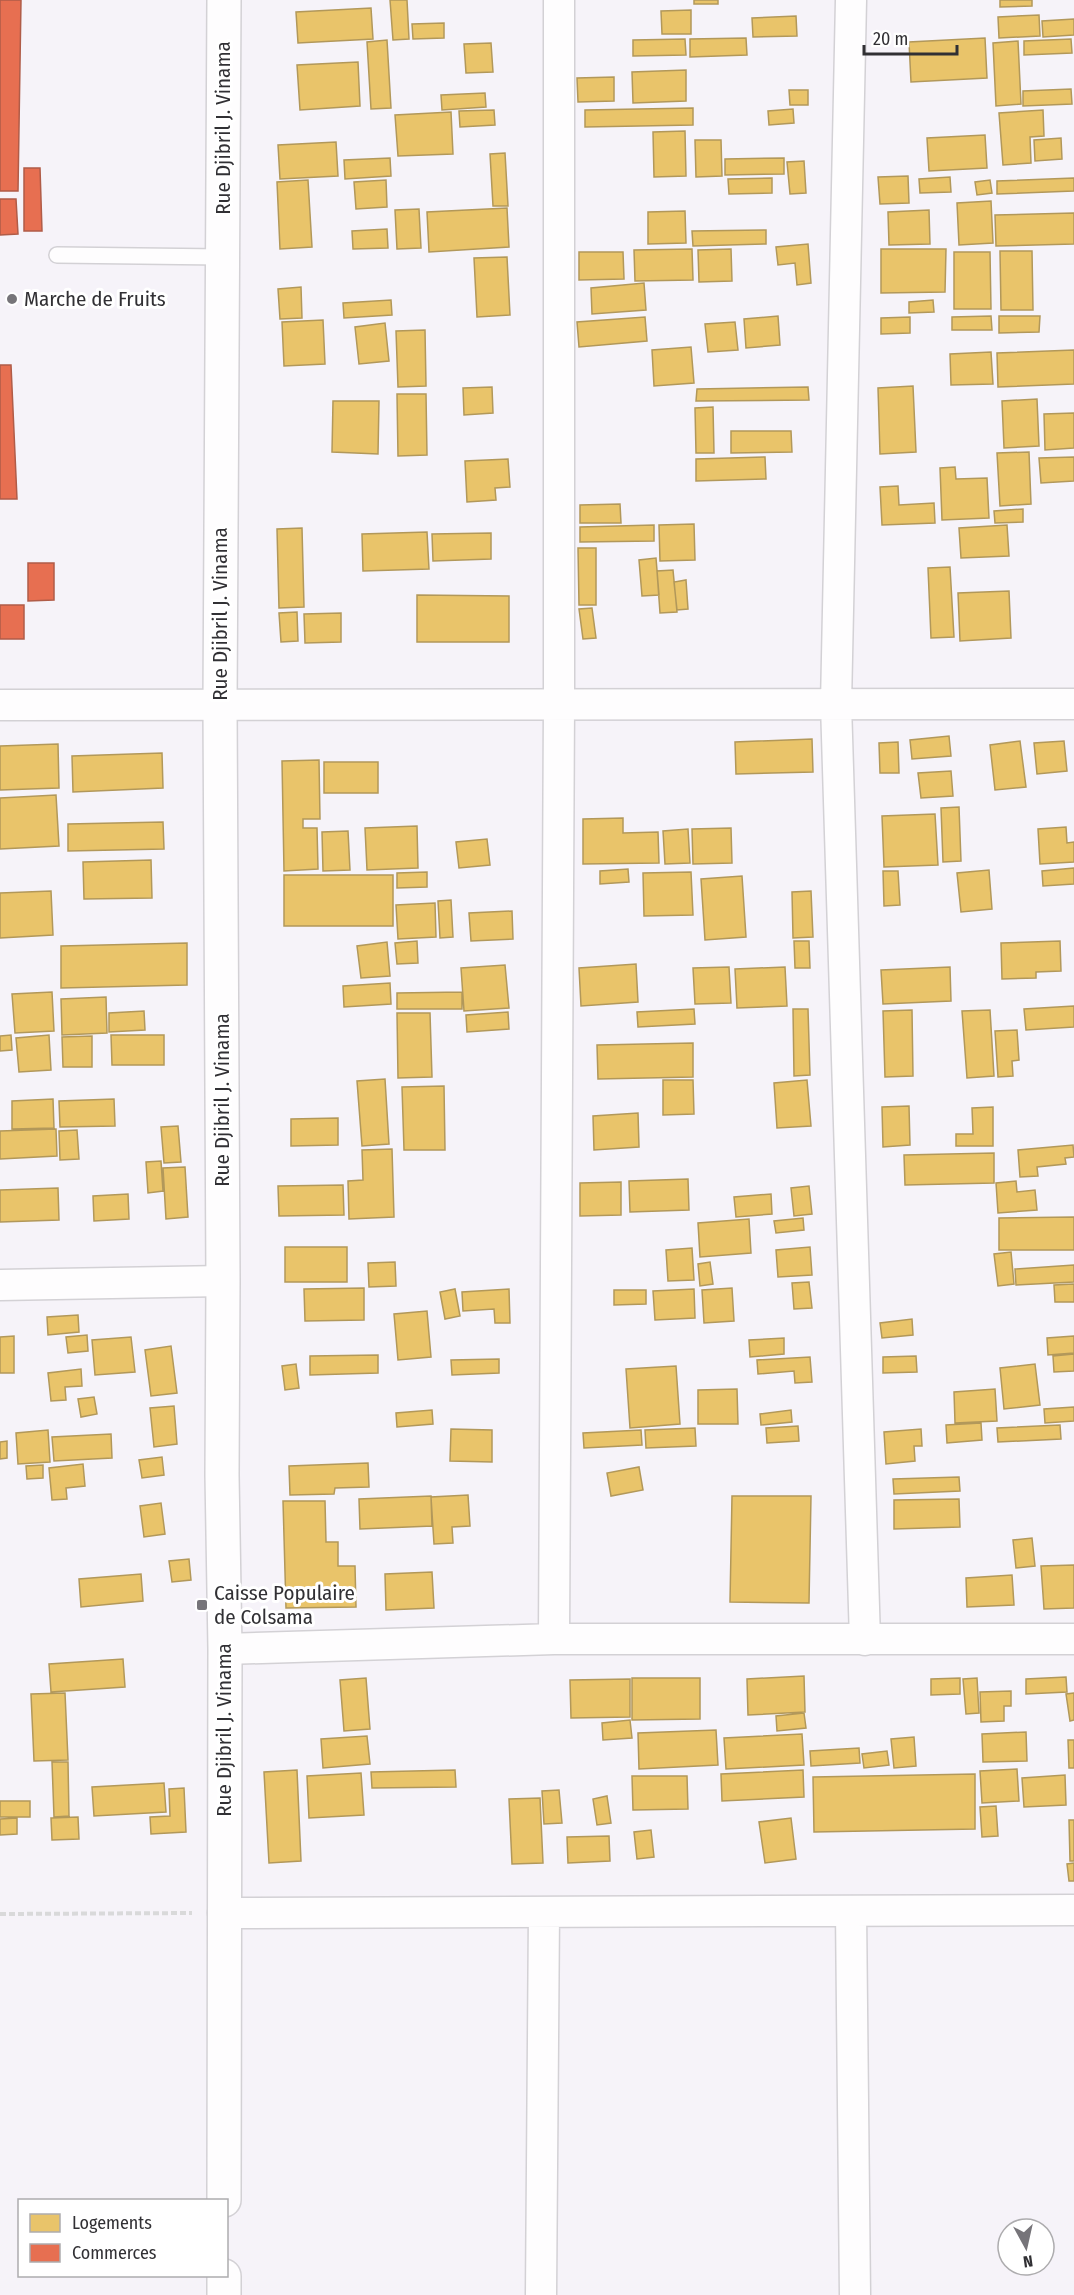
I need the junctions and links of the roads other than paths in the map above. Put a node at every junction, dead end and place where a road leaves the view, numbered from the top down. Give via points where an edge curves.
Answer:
1 (224, 0) edge
2 (559, 0) edge
3 (850, 0) edge
4 (57, 255) dead end
5 (222, 257) junction
6 (559, 704) junction
7 (836, 704) junction
8 (1074, 704) edge
9 (0, 705) edge
10 (219, 705) junction
11 (224, 1281) junction
12 (0, 1285) edge
13 (554, 1638) junction
14 (1074, 1639) edge
15 (866, 1640) junction
16 (225, 1648) junction
17 (1074, 1910) edge
18 (851, 1911) junction
19 (544, 1912) junction
20 (223, 1913) junction
21 (224, 2199) edge
22 (224, 2277) edge
23 (224, 2295) edge
24 (541, 2295) edge
25 (855, 2295) edge

1 - 5 street, Rue Djibril J. Vinama
2 - 6 street
3 - 7 street
4 - 5 lane
5 - 10 street, Rue Djibril J. Vinama
6 - 7 street
6 - 10 street
6 - 13 street
7 - 8 street
7 - 15 street
9 - 10 street
10 - 11 street, Rue Djibril J. Vinama
11 - 12 street
11 - 16 street, Rue Djibril J. Vinama
13 - 15 street
13 - 16 street
14 - 15 street
16 - 20 street, Rue Djibril J. Vinama
17 - 18 street
18 - 19 street
18 - 25 street
19 - 20 street
19 - 24 street
20 - 21 street, Rue Djibril J. Vinama
22 - 23 street

